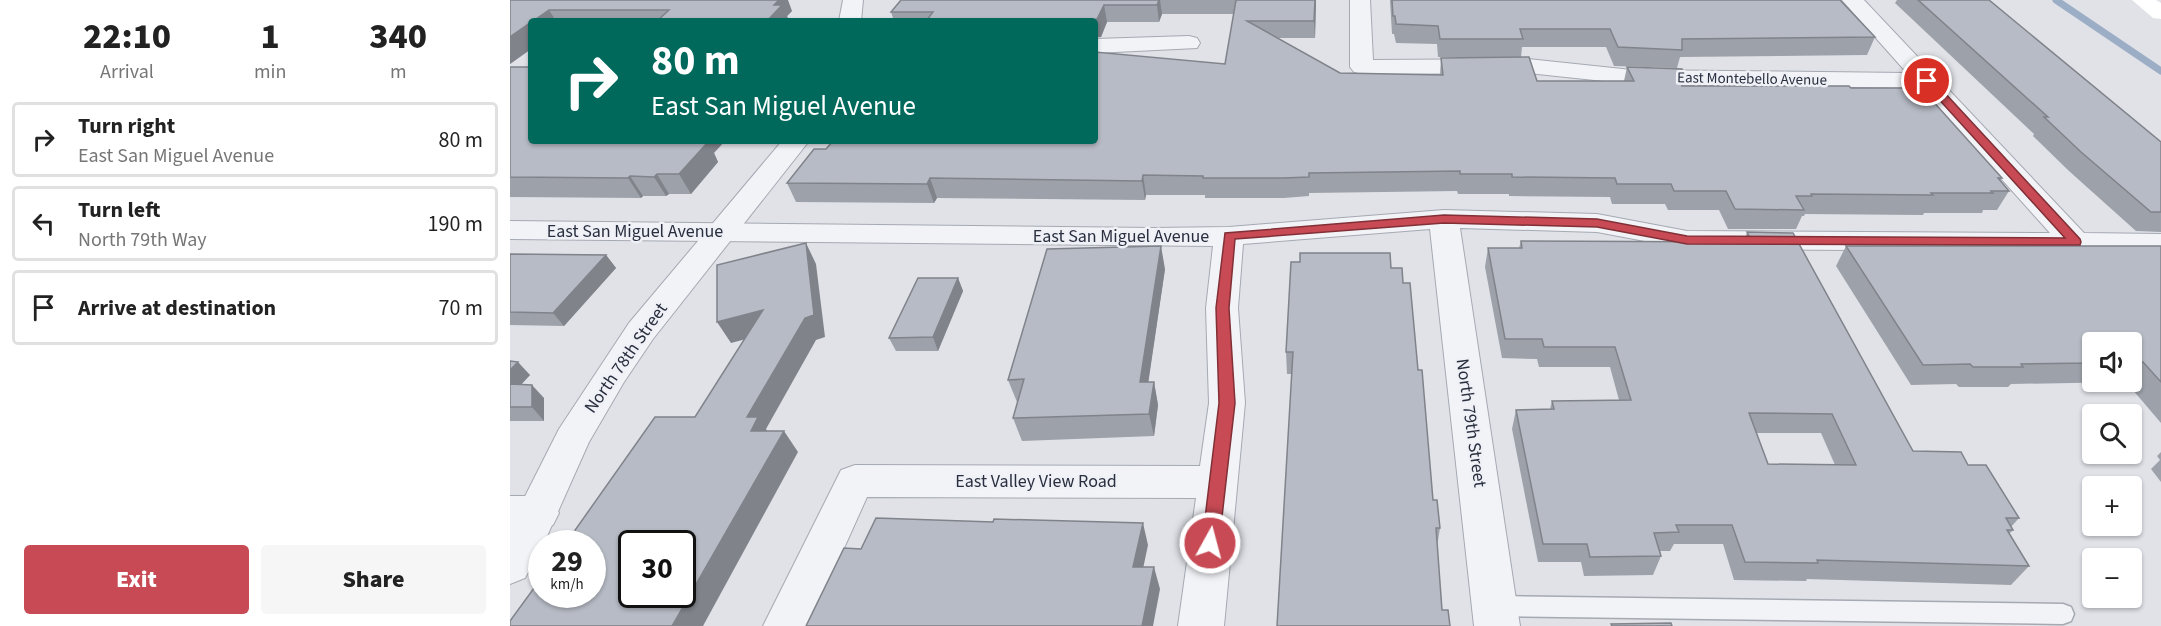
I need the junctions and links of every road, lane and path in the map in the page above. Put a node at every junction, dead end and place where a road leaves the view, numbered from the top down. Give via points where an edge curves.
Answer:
1 (853, 0) edge
2 (1360, 0) edge
3 (1852, 0) edge
4 (2142, 0) edge
5 (2161, 13) edge
6 (850, 18) edge
7 (1189, 43) dead end
8 (1098, 46) edge
9 (1927, 81) junction
10 (793, 144) edge
11 (1444, 219) junction
12 (510, 230) edge
13 (723, 231) junction
14 (1229, 236) junction
15 (2075, 242) junction
16 (2161, 243) edge
17 (1218, 482) junction
18 (525, 513) edge
19 (510, 565) edge
20 (2063, 614) dead end
21 (1496, 616) edge
22 (786, 626) edge
23 (1201, 626) edge

1 - 6 street
2 - 9 street, East Montebello Avenue via 1362,67 1528,66 1632,77
3 - 9 street
4 - 5 main road
7 - 8 street
9 - 15 street
10 - 13 street, North 78th Street
11 - 14 street, East San Miguel Avenue
11 - 15 street, East San Miguel Avenue via 1597,223 1687,240
11 - 21 street, North 79th Street
12 - 13 street, East San Miguel Avenue
13 - 14 street, East San Miguel Avenue
13 - 18 street, North 78th Street via 641,331
14 - 17 street via 1222,308 1227,403
15 - 16 street, East San Miguel Avenue
17 - 22 street, East Valley View Road via 855,480
17 - 23 street
18 - 19 street, North 78th Street
20 - 21 lane

